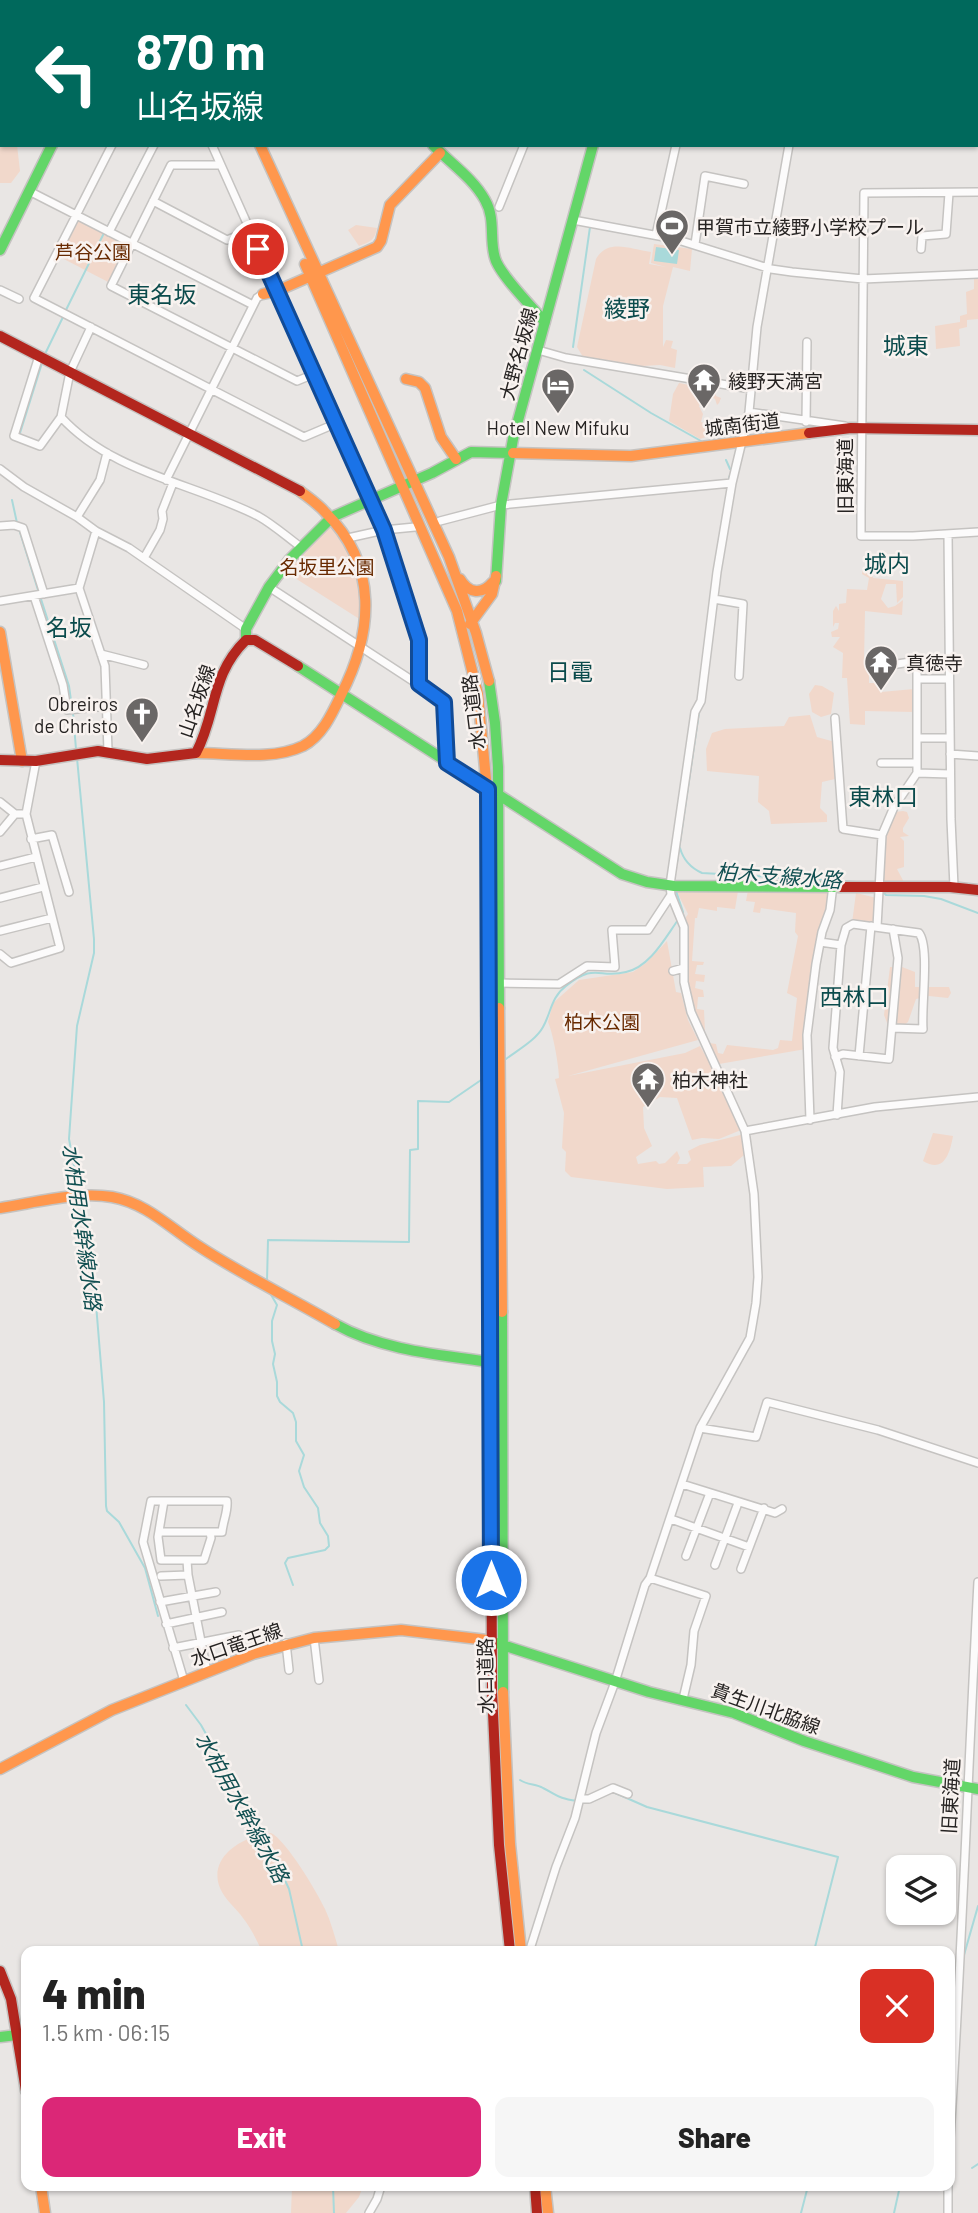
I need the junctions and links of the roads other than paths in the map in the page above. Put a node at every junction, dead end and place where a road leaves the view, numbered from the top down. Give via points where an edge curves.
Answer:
1 (51, 147) edge
2 (111, 147) edge
3 (153, 147) edge
4 (213, 147) edge
5 (253, 147) edge
6 (261, 147) edge
7 (523, 147) edge
8 (592, 147) edge
9 (676, 147) edge
10 (789, 147) edge
11 (437, 149) edge
12 (220, 165) junction
13 (739, 186) dead end
14 (29, 191) junction
15 (978, 192) edge
16 (948, 193) junction
17 (153, 201) junction
18 (499, 207) dead end
19 (76, 216) junction
20 (573, 220) junction
21 (107, 231) junction
22 (250, 231) junction
23 (656, 235) junction
24 (132, 243) junction
25 (695, 244) junction
26 (921, 249) dead end
27 (0, 250) edge
28 (767, 267) junction
29 (978, 274) edge
30 (314, 276) junction
31 (863, 279) junction
32 (0, 290) edge
33 (277, 291) junction
34 (263, 294) joint
35 (19, 299) dead end
36 (253, 305) junction
37 (545, 322) junction
38 (91, 327) junction
39 (0, 336) edge
40 (807, 342) dead end
41 (233, 347) junction
42 (538, 350) junction
43 (42, 358) junction
44 (69, 372) junction
45 (314, 373) junction
46 (406, 379) dead end
47 (212, 389) junction
48 (751, 389) junction
49 (749, 412) junction
50 (61, 417) junction
51 (806, 422) junction
52 (337, 423) junction
53 (856, 428) junction
54 (978, 430) edge
55 (189, 433) junction
56 (743, 442) junction
57 (107, 453) junction
58 (510, 454) junction
59 (456, 459) junction
60 (0, 469) edge
61 (169, 482) junction
62 (732, 482) junction
63 (407, 483) junction
64 (370, 498) junction
65 (501, 505) junction
66 (77, 517) junction
67 (332, 517) junction
68 (440, 521) dead end
69 (0, 526) edge
70 (415, 527) dead end
71 (384, 530) junction
72 (96, 531) junction
73 (978, 532) edge
74 (948, 534) junction
75 (348, 538) junction
76 (302, 548) junction
77 (449, 557) junction
78 (144, 558) junction
79 (494, 579) junction
80 (269, 587) junction
81 (79, 588) junction
82 (44, 594) junction
83 (34, 596) junction
84 (714, 599) junction
85 (0, 601) edge
86 (474, 624) junction
87 (0, 632) edge
88 (246, 635) junction
89 (361, 648) junction
90 (101, 654) junction
91 (145, 665) dead end
92 (871, 668) dead end
93 (739, 676) dead end
94 (917, 679) junction
95 (949, 679) junction
96 (419, 684) junction
97 (343, 694) junction
98 (479, 699) junction
99 (107, 706) junction
100 (835, 718) dead end
101 (918, 738) junction
102 (950, 738) junction
103 (108, 751) junction
104 (196, 753) junction
105 (950, 754) junction
106 (978, 756) edge
107 (0, 760) edge
108 (22, 761) junction
109 (36, 761) junction
110 (447, 763) junction
111 (881, 763) dead end
112 (917, 763) junction
113 (917, 774) junction
114 (950, 774) junction
115 (488, 789) junction
116 (497, 795) junction
117 (0, 802) edge
118 (15, 814) junction
119 (26, 814) junction
120 (0, 831) edge
121 (882, 835) junction
122 (31, 839) junction
123 (36, 857) junction
124 (0, 866) edge
125 (833, 885) junction
126 (43, 887) junction
127 (954, 887) junction
128 (880, 888) junction
129 (670, 890) junction
130 (978, 890) edge
131 (69, 892) dead end
132 (0, 898) edge
133 (52, 918) junction
134 (874, 927) junction
135 (893, 929) junction
136 (0, 931) edge
137 (820, 942) junction
138 (841, 945) junction
139 (0, 954) edge
140 (684, 968) junction
141 (673, 971) dead end
142 (499, 983) junction
143 (892, 1028) junction
144 (859, 1056) junction
145 (835, 1057) junction
146 (978, 1097) edge
147 (837, 1115) junction
148 (810, 1120) junction
149 (745, 1131) junction
150 (0, 1208) edge
151 (491, 1360) junction
152 (502, 1364) junction
153 (700, 1428) junction
154 (978, 1463) edge
155 (682, 1484) junction
156 (710, 1493) junction
157 (164, 1501) junction
158 (738, 1503) junction
159 (764, 1508) junction
160 (782, 1508) dead end
161 (671, 1519) junction
162 (697, 1528) junction
163 (159, 1531) junction
164 (210, 1532) junction
165 (724, 1538) junction
166 (749, 1548) junction
167 (686, 1556) dead end
168 (187, 1560) junction
169 (715, 1564) dead end
170 (741, 1569) dead end
171 (188, 1575) junction
172 (161, 1576) dead end
173 (650, 1578) junction
174 (978, 1582) edge
175 (216, 1592) dead end
176 (192, 1596) junction
177 (160, 1602) junction
178 (222, 1612) dead end
179 (196, 1618) junction
180 (166, 1624) junction
181 (239, 1635) dead end
182 (314, 1638) junction
183 (491, 1642) junction
184 (201, 1643) junction
185 (286, 1643) junction
186 (502, 1646) junction
187 (173, 1648) junction
188 (289, 1670) dead end
189 (207, 1672) junction
190 (319, 1679) dead end
191 (184, 1681) junction
192 (615, 1682) junction
193 (683, 1699) junction
194 (0, 1769) edge
195 (974, 1788) edge
196 (628, 1794) dead end
197 (581, 1798) junction
198 (509, 1946) edge
199 (521, 1946) edge
200 (531, 1946) edge
201 (0, 1971) edge
202 (18, 2035) junction
203 (0, 2037) edge
204 (21, 2056) edge
205 (955, 2065) edge
206 (42, 2191) edge
207 (379, 2191) edge
208 (535, 2191) edge
209 (546, 2191) edge
210 (948, 2191) edge
211 (45, 2213) edge
212 (369, 2213) edge
213 (537, 2213) edge
214 (548, 2213) edge
215 (948, 2213) edge

1 - 14 main road
2 - 19 street
3 - 21 street
4 - 12 street
5 - 30 main road, 水口道路
6 - 30 main road, 水口道路
7 - 18 street
8 - 20 main road, 大野名坂線
9 - 23 street
10 - 28 street
11 - 30 main road via 390,205 379,244
11 - 37 main road via 485,200 497,265
12 - 17 street via 171,165
12 - 22 street
13 - 25 street via 705,176
14 - 19 street
14 - 27 main road
15 - 16 street, 旧東海道
16 - 26 street via 946,234 922,236
16 - 31 street, 旧東海道 via 864,193
17 - 22 street via 227,240
17 - 24 street
19 - 21 street
19 - 38 street via 34,298
20 - 23 street
20 - 37 main road, 大野名坂線
21 - 24 street
22 - 33 street
23 - 25 street
24 - 36 street
24 - 41 street via 111,286
25 - 28 street
28 - 31 street
28 - 48 street
29 - 31 street
30 - 33 main road
30 - 63 main road, 水口道路
31 - 53 street, 旧東海道
32 - 35 street
33 - 34 main road
33 - 45 street
34 - 36 street
36 - 41 street
37 - 42 main road, 大野名坂線
38 - 44 street
38 - 47 street
39 - 43 main road
40 - 51 street
41 - 45 street via 297,381
41 - 47 street
42 - 48 street
42 - 58 main road, 大野名坂線
43 - 44 main road
43 - 50 street via 14,436 40,446
44 - 50 street
44 - 55 main road
45 - 52 street
46 - 59 main road via 425,388 441,438
47 - 52 street via 304,437
47 - 55 street
48 - 49 street
49 - 51 street
49 - 56 street
50 - 57 street
51 - 53 street
52 - 64 street
53 - 54 main road, 城南街道
53 - 56 main road, 城南街道
53 - 74 street, 旧東海道 via 861,536
55 - 61 street
55 - 67 main road via 300,491
56 - 58 main road, 城南街道 via 631,456
56 - 62 street
57 - 61 street
57 - 66 street via 100,480
58 - 59 main road, 城南街道 via 480,451
58 - 65 main road, 大野名坂線
59 - 63 main road, 城南街道
60 - 66 street
61 - 76 street via 255,515
61 - 78 street via 160,530
62 - 65 street
62 - 84 street
63 - 64 main road, 城南街道
63 - 77 main road, 水口道路
63 - 98 main road, 水口道路 via 457,611
64 - 67 main road, 山名坂線
64 - 71 street
65 - 68 street
65 - 79 main road, 大野名坂線
66 - 72 street
67 - 75 main road
67 - 76 main road, 山名坂線
69 - 82 street via 23,528
70 - 71 street
71 - 75 street
71 - 96 street via 419,640
72 - 78 street
72 - 81 street
73 - 74 street
74 - 95 street
75 - 89 main road via 365,583 367,610
76 - 80 main road, 山名坂線
77 - 79 main road via 467,589 482,592
77 - 86 main road, 水口道路
78 - 88 street
79 - 86 main road via 492,594
80 - 88 main road, 山名坂線
80 - 89 street
81 - 82 street
81 - 90 street
82 - 83 street
83 - 85 street
83 - 99 street via 67,710
84 - 93 street via 743,604
84 - 129 street
86 - 98 main road via 467,632
86 - 116 main road, 水口道路 via 493,703
87 - 108 main road
88 - 97 main road
88 - 104 main road, 山名坂線 via 215,690
89 - 96 street
89 - 97 main road
90 - 91 street
90 - 99 street
92 - 94 street via 917,661
94 - 95 street
94 - 101 street
95 - 102 street
96 - 110 street via 444,702
97 - 104 main road via 318,734 299,748 282,753
97 - 110 main road
98 - 115 main road, 水口道路
99 - 103 street
100 - 121 street via 842,829
101 - 102 street
101 - 112 street
102 - 105 street
103 - 104 main road, 山名坂線 via 147,759
103 - 109 main road, 山名坂線
105 - 106 street
105 - 114 street
107 - 108 main road, 山名坂線
108 - 109 main road, 山名坂線
109 - 119 street
110 - 115 main road
111 - 112 street
112 - 113 street
113 - 114 street
113 - 121 street via 894,807
114 - 127 street
115 - 116 main road
115 - 151 main road, 水口道路
116 - 129 main road via 622,874
116 - 142 main road, 水口道路
117 - 118 street
118 - 119 street
118 - 120 street
119 - 122 street
121 - 128 street
122 - 123 street
122 - 131 street via 52,835
123 - 124 street
123 - 126 street
125 - 128 main road
125 - 129 main road
125 - 137 street
126 - 132 street
126 - 133 street
127 - 128 main road
127 - 130 main road
128 - 134 street
129 - 140 street via 681,915
129 - 142 street via 648,930 612,930 615,967 587,966 559,984
133 - 136 street
133 - 139 street via 60,948 11,963
134 - 135 street
134 - 138 street via 846,928
134 - 144 street
135 - 143 street via 898,958
135 - 143 street via 919,933 925,968 923,1029
137 - 138 street
137 - 148 street via 807,1035
138 - 145 street
140 - 141 street
140 - 149 street via 691,1012
142 - 152 main road, 水口道路
143 - 144 street via 889,1059
144 - 145 street
145 - 147 street via 840,1072
146 - 147 street
147 - 148 street
148 - 149 street
149 - 153 street via 757,1226 756,1304 750,1338
150 - 151 main road via 79,1196 112,1197 145,1209 198,1245 350,1332 424,1352
151 - 152 main road
151 - 183 main road, 水口道路
152 - 186 main road, 水口道路
153 - 154 street via 756,1437 767,1402 878,1430
153 - 155 street
155 - 156 street
155 - 161 street
156 - 158 street
156 - 162 street
157 - 163 street
157 - 164 street via 227,1501 222,1532
157 - 177 street via 150,1501 142,1538
158 - 159 street
158 - 165 street
159 - 160 street via 775,1513
159 - 166 street
161 - 162 street
161 - 173 street
162 - 165 street
162 - 167 street
163 - 164 street
163 - 168 street via 161,1560
164 - 168 street via 204,1560
165 - 166 street
165 - 169 street
166 - 170 street
168 - 171 street
171 - 172 street
171 - 176 street
173 - 192 street
173 - 193 street via 706,1596 694,1631
174 - 195 street, 旧東海道
175 - 176 street
176 - 177 street
176 - 179 street
177 - 180 street
178 - 179 street
179 - 180 street
179 - 184 street
180 - 187 street
181 - 184 street
182 - 183 main road, 水口竜王線 via 401,1630
182 - 185 main road, 水口竜王線
182 - 190 street
183 - 186 main road, 水口竜王線
183 - 198 main road, 水口道路 via 499,1844
184 - 187 street
184 - 189 street
185 - 188 street
185 - 189 main road, 水口竜王線
186 - 192 main road, 貴生川北脇線
186 - 199 main road, 水口道路 via 505,1781
187 - 191 street
189 - 191 main road, 水口竜王線
191 - 194 main road, 水口竜王線 via 112,1710
192 - 193 main road, 貴生川北脇線
192 - 197 street via 596,1733
193 - 195 main road, 貴生川北脇線 via 913,1777
195 - 205 street, 旧東海道
196 - 197 street via 613,1788
197 - 200 street
201 - 202 main road
202 - 203 main road
202 - 204 main road
206 - 211 main road
207 - 212 street
208 - 213 main road
209 - 214 main road
210 - 215 street

